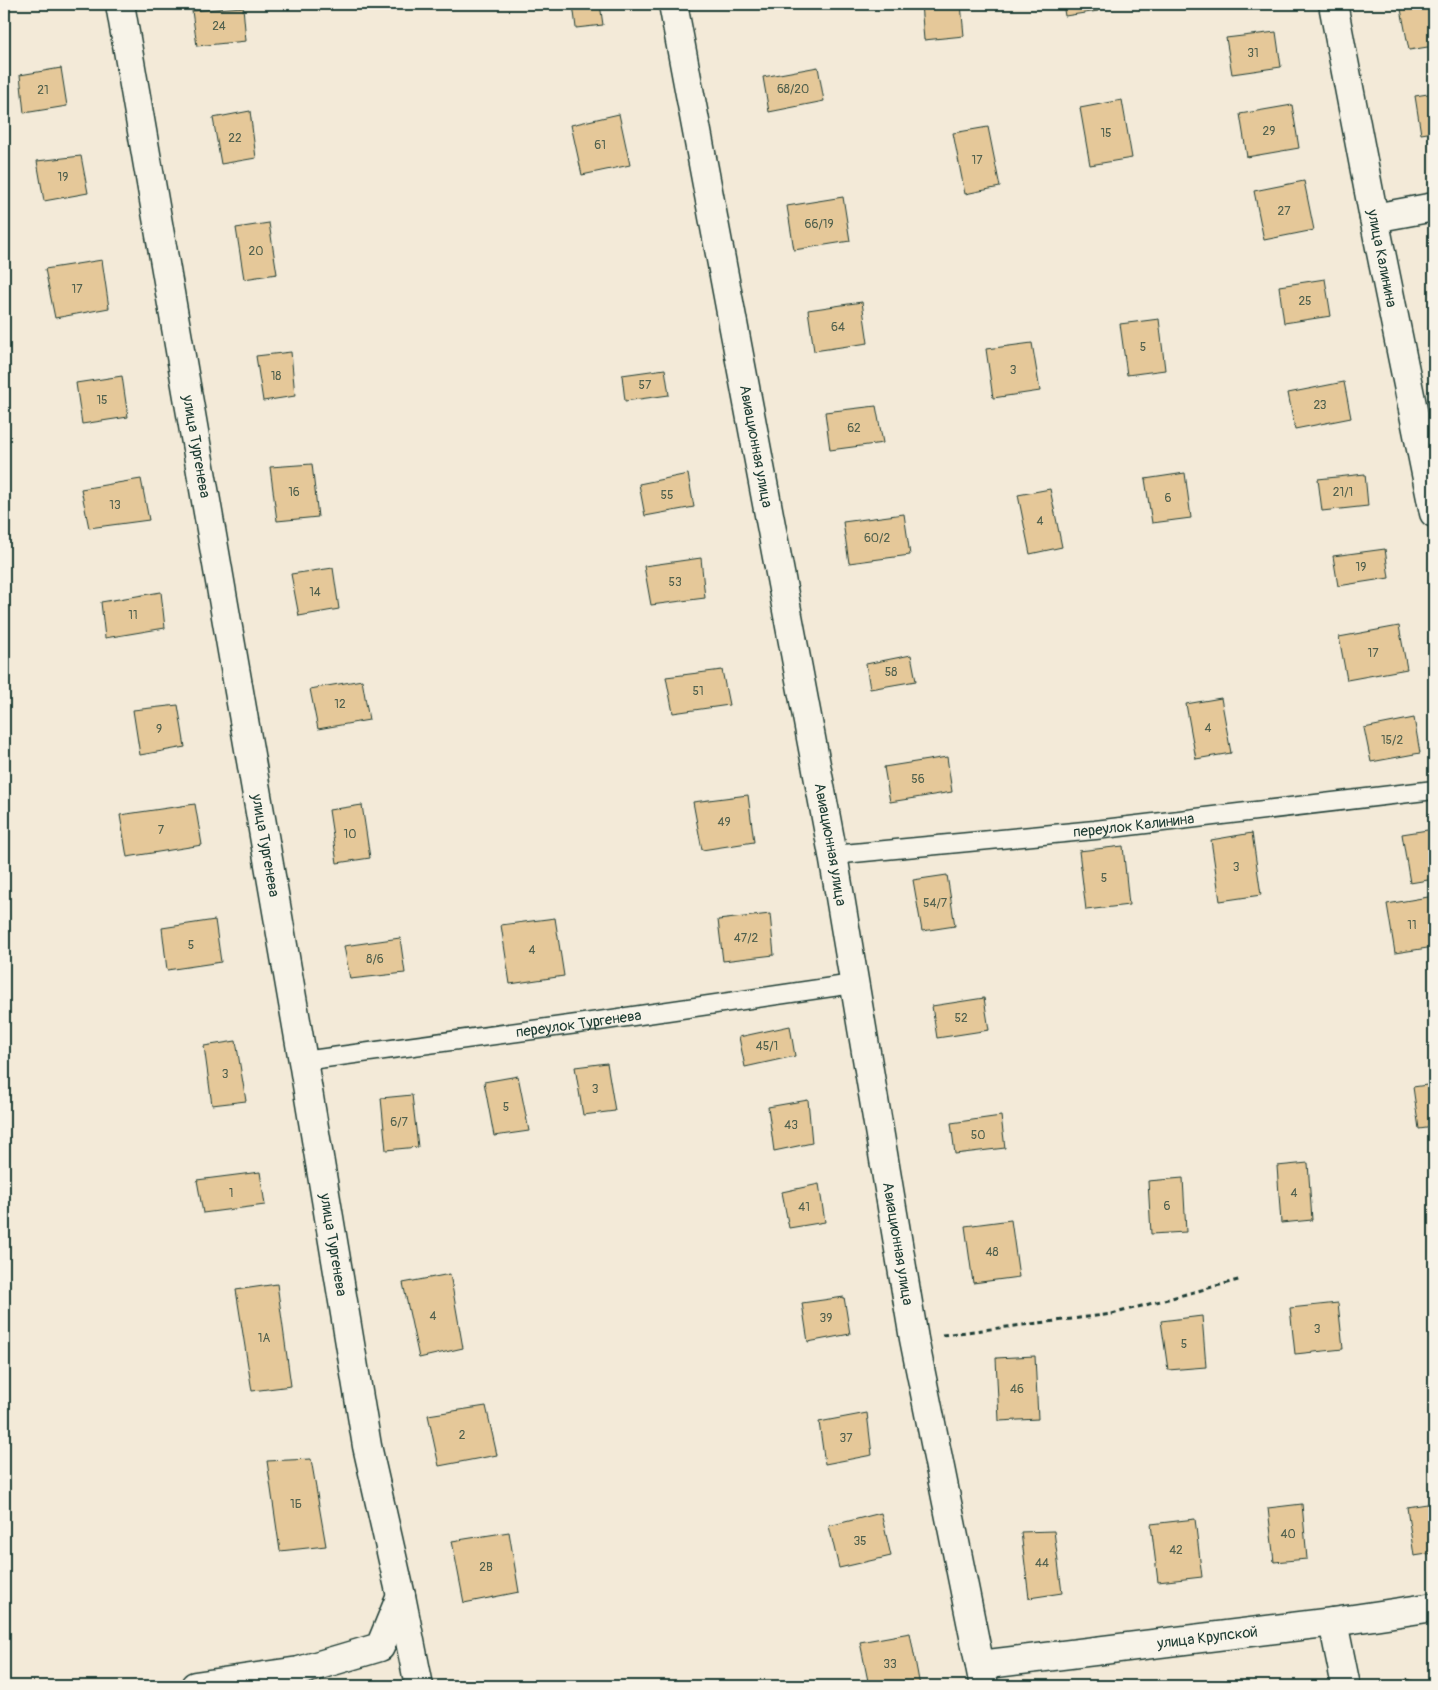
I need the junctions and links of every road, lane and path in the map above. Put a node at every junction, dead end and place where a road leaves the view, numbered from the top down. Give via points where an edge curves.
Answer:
1 (120, 4) edge
2 (673, 4) edge
3 (1333, 4) edge
4 (1434, 207) edge
5 (1374, 218) junction
6 (1434, 513) edge
7 (1434, 790) edge
8 (833, 855) junction
9 (854, 984) junction
10 (303, 1061) junction
11 (1242, 1279) dead end
12 (914, 1339) junction
13 (402, 1596) junction
14 (1434, 1607) edge
15 (1332, 1622) junction
16 (982, 1676) edge
17 (195, 1686) edge
18 (419, 1686) edge
19 (1346, 1686) edge

1 - 10 street, улица Тургенева
2 - 8 street, Авиационная улица
3 - 5 street, улица Калинина
4 - 5 street
5 - 6 street, улица Калинина
7 - 8 lane, переулок Калинина via 1095,830
8 - 9 street, Авиационная улица
9 - 10 lane, переулок Тургенева
9 - 12 street, Авиационная улица
10 - 13 street, улица Тургенева via 367,1446
11 - 12 path via 1112,1314
12 - 16 street, Авиационная улица
13 - 17 street via 380,1647 299,1671
13 - 18 street, улица Тургенева
14 - 15 street, улица Крупской
15 - 16 street, улица Крупской
15 - 19 street

